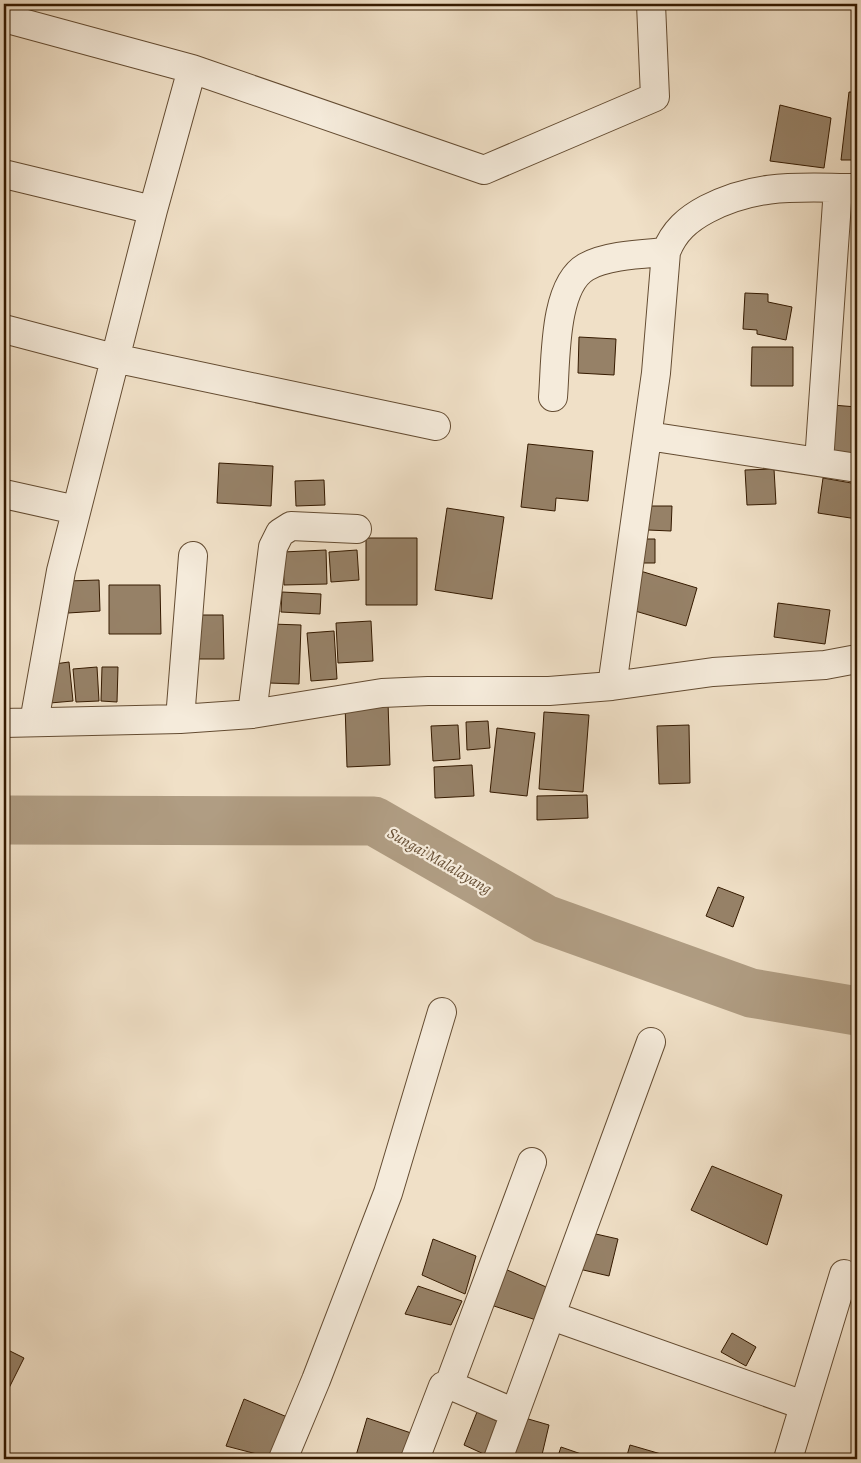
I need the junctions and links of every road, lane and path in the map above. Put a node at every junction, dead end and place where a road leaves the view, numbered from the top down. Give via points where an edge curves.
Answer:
1 (651, 4) edge
2 (4, 18) edge
3 (192, 69) junction
4 (4, 174) edge
5 (847, 188) edge
6 (153, 210) junction
7 (666, 252) junction
8 (4, 330) edge
9 (114, 358) junction
10 (553, 397) dead end
11 (436, 426) dead end
12 (648, 436) junction
13 (819, 462) junction
14 (857, 468) edge
15 (4, 494) edge
16 (76, 510) junction
17 (357, 528) dead end
18 (193, 556) dead end
19 (857, 659) edge
20 (612, 686) junction
21 (252, 714) junction
22 (180, 719) junction
23 (34, 722) junction
24 (4, 723) edge
25 (442, 1012) dead end
26 (651, 1042) dead end
27 (532, 1162) dead end
28 (844, 1274) dead end
29 (552, 1316) junction
30 (449, 1385) junction
31 (803, 1405) junction
32 (515, 1414) junction
33 (283, 1459) edge
34 (415, 1459) edge
35 (498, 1459) edge
36 (788, 1459) edge

1 - 3 street via 655,97 484,170
2 - 3 street
3 - 6 street
4 - 6 street
5 - 7 street via 772,188 723,201 682,226
5 - 13 street
6 - 9 street
7 - 10 street via 606,260 586,267 570,284 561,307
7 - 12 street
8 - 9 street
9 - 11 street
9 - 16 street
12 - 13 street
12 - 20 street
13 - 14 street
15 - 16 street
16 - 23 street via 61,571
17 - 21 street via 291,526 280,533 274,547
18 - 22 street
19 - 20 street via 825,665 714,672
20 - 21 street via 549,692 382,693
21 - 22 street
22 - 23 street
23 - 24 street
25 - 33 street via 388,1193
26 - 29 street
27 - 30 street
28 - 31 street
29 - 31 street
29 - 32 street
30 - 32 street
30 - 34 street via 441,1388
31 - 36 street
32 - 35 street

